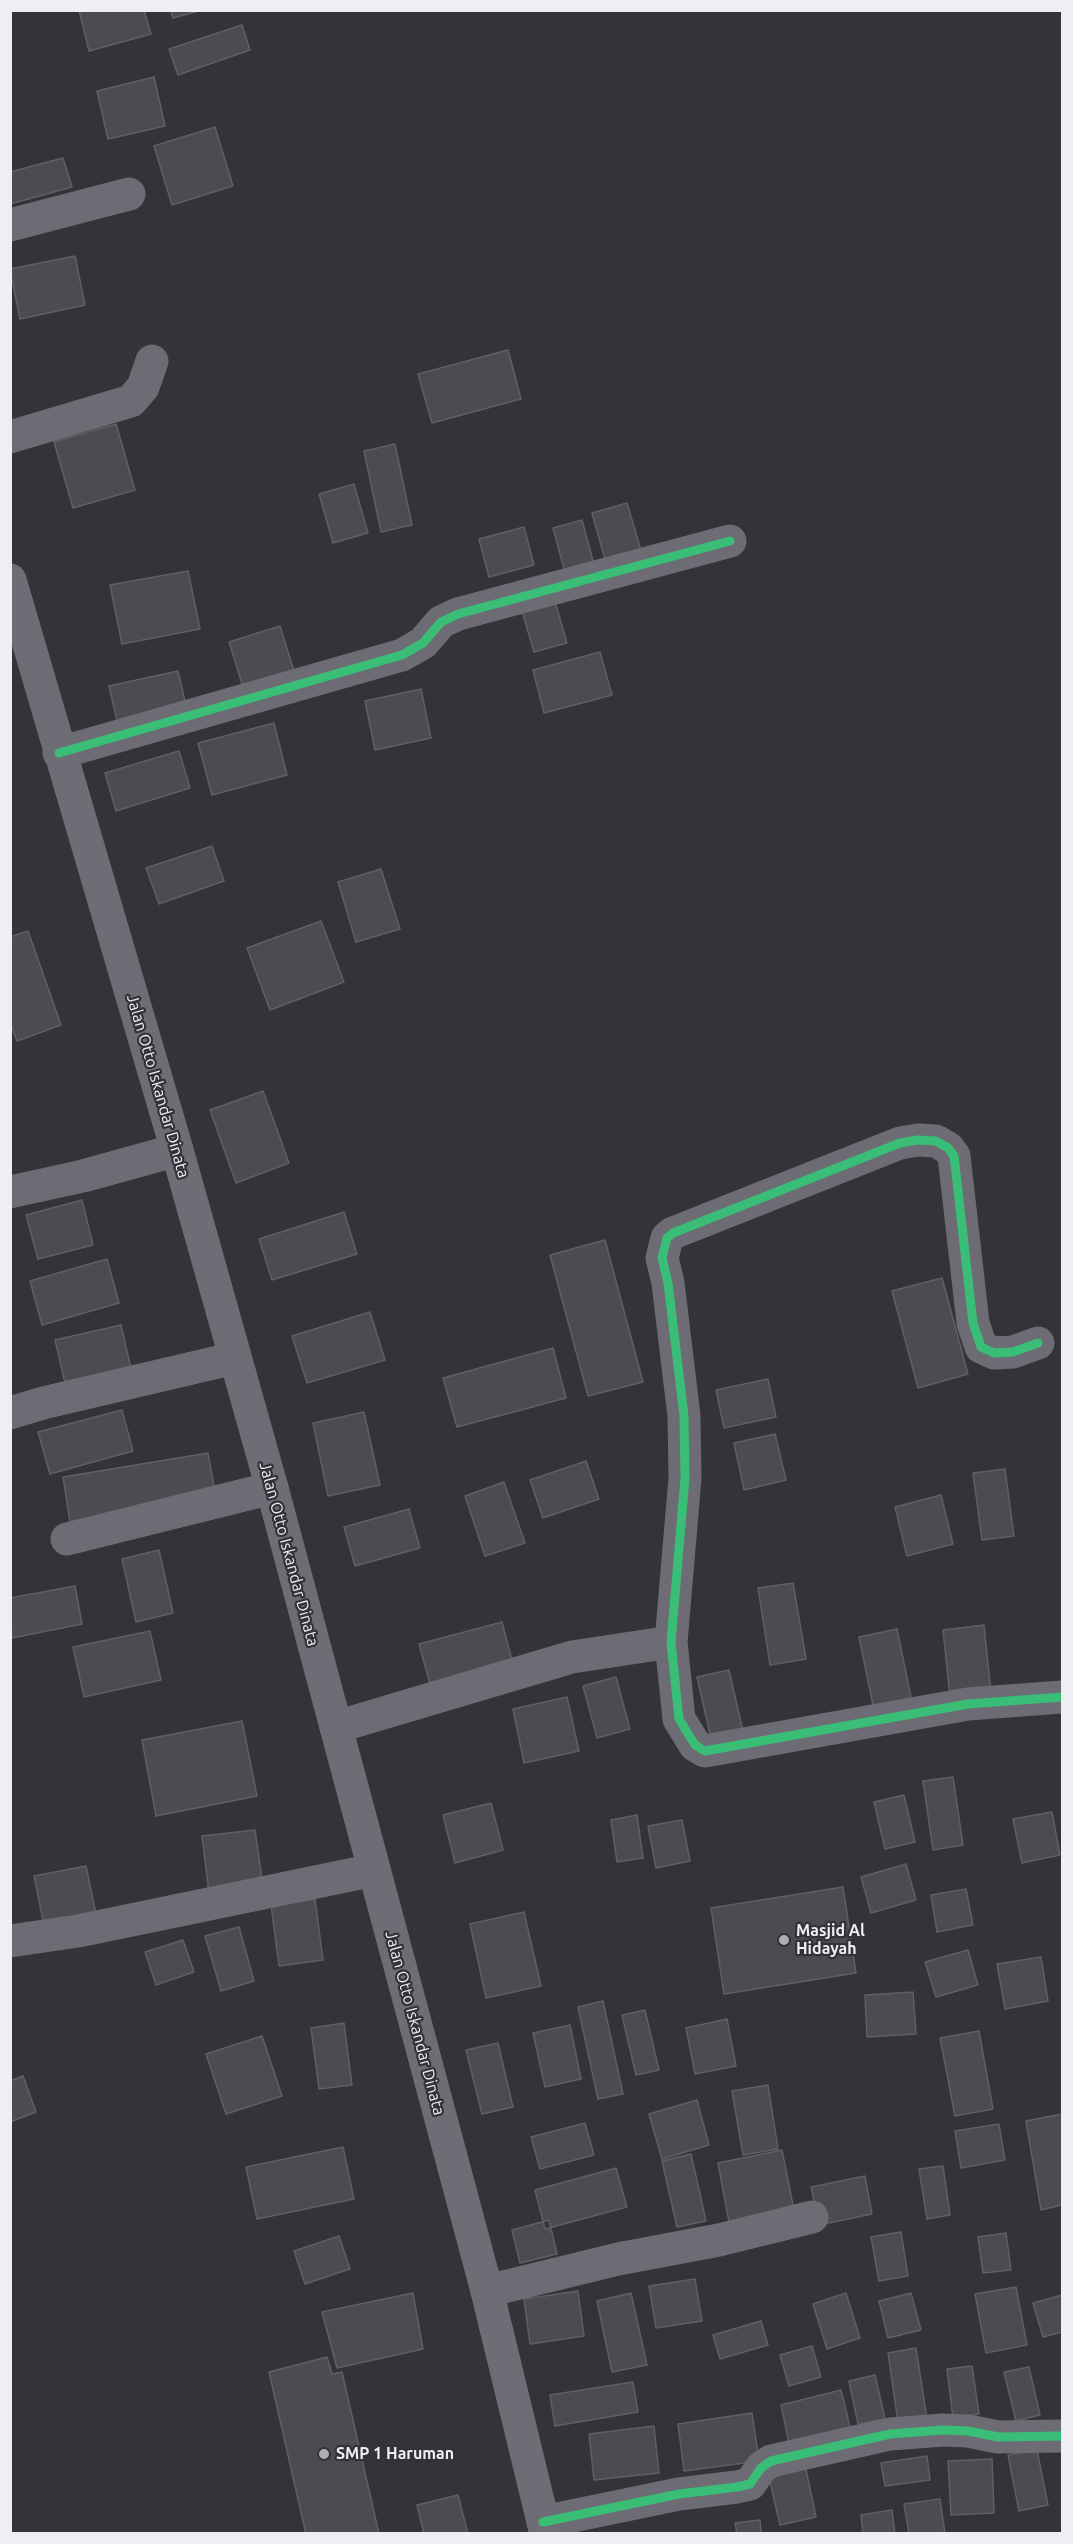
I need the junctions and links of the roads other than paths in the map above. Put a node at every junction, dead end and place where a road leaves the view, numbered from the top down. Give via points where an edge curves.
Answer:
1 (129, 194) dead end
2 (10, 225) edge
3 (152, 361) dead end
4 (10, 437) edge
5 (730, 541) dead end
6 (10, 580) edge
7 (60, 753) junction
8 (177, 1150) junction
9 (10, 1192) edge
10 (1038, 1343) dead end
11 (235, 1358) junction
12 (10, 1413) edge
13 (272, 1488) junction
14 (67, 1539) dead end
15 (671, 1642) junction
16 (1062, 1697) edge
17 (336, 1727) junction
18 (374, 1870) junction
19 (10, 1941) edge
20 (812, 2217) dead end
21 (487, 2291) junction
22 (1062, 2436) edge
23 (544, 2528) edge

1 - 2 street
3 - 4 street via 142,387 131,401
5 - 7 street via 458,614 441,622 423,643 402,655
6 - 7 main road, Jalan Otto Iskandar Dinata
7 - 8 main road, Jalan Otto Iskandar Dinata
8 - 9 street
8 - 11 main road, Jalan Otto Iskandar Dinata
10 - 15 street via 1013,1352 994,1353 981,1347 973,1323 954,1156 936,1141 900,1143 673,1233 667,1238 662,1258 684,1416 685,1478
11 - 12 street
11 - 13 main road, Jalan Otto Iskandar Dinata
13 - 14 street
13 - 17 main road, Jalan Otto Iskandar Dinata
15 - 16 street via 679,1719 695,1745 705,1751 968,1704
15 - 17 street via 572,1657
17 - 18 main road, Jalan Otto Iskandar Dinata
18 - 19 street via 78,1931
18 - 21 main road, Jalan Otto Iskandar Dinata
20 - 21 street
21 - 23 main road, Jalan Otto Iskandar Dinata
22 - 23 street via 998,2438 943,2430 890,2434 771,2460 760,2468 750,2484 679,2494

